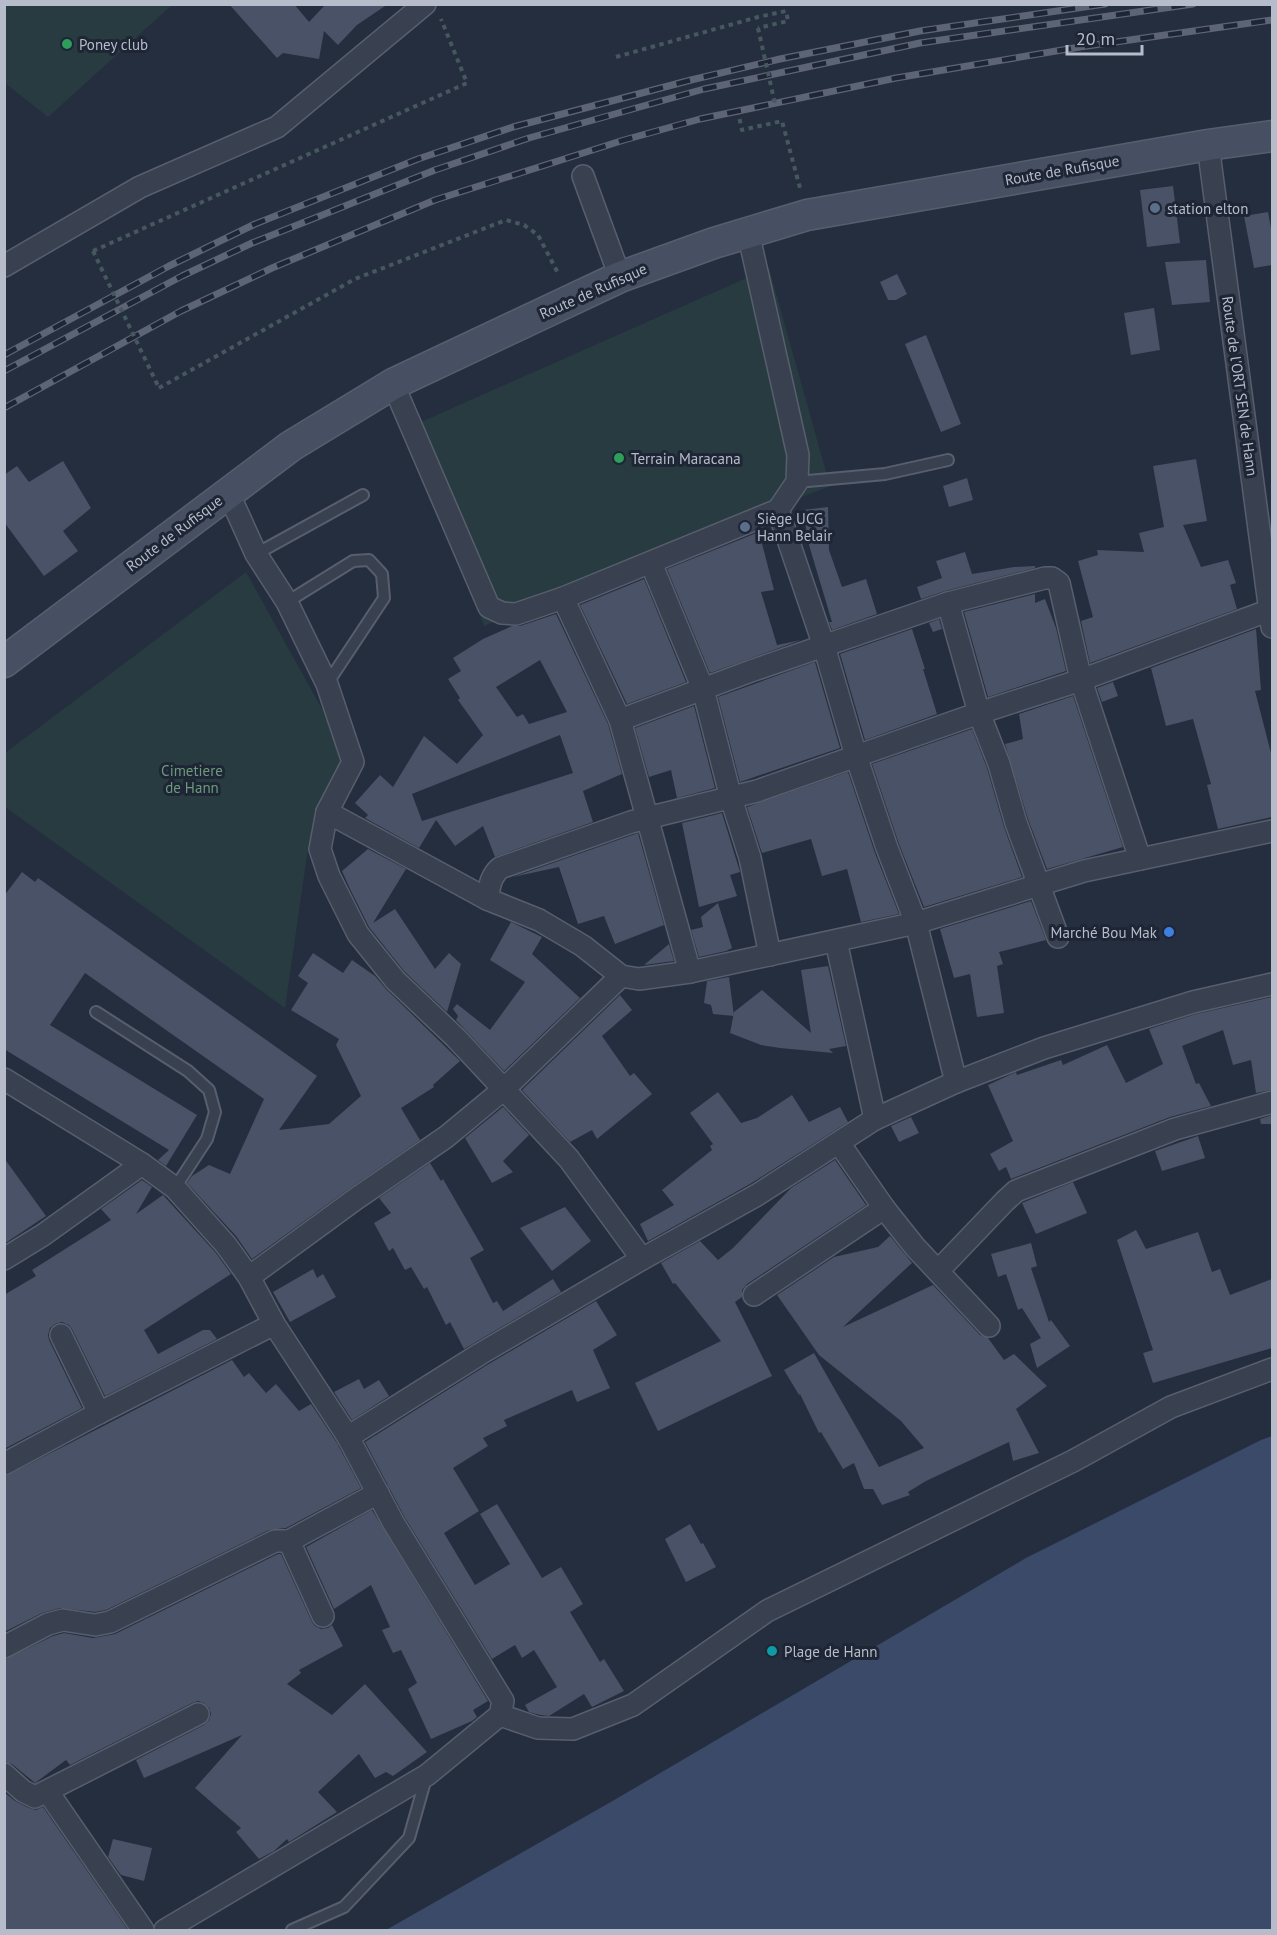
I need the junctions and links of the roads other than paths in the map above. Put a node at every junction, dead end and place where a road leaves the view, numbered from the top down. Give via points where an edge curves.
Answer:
1 (432, 9) edge
2 (1272, 136) edge
3 (1208, 145) junction
4 (583, 177) dead end
5 (748, 232) junction
6 (4, 266) edge
7 (620, 277) junction
8 (393, 384) junction
9 (948, 460) dead end
10 (796, 482) junction
11 (228, 492) junction
12 (363, 495) dead end
13 (778, 510) junction
14 (256, 554) junction
15 (651, 563) junction
16 (562, 598) junction
17 (287, 602) junction
18 (948, 603) junction
19 (1271, 618) edge
20 (824, 646) junction
21 (4, 662) edge
22 (1081, 680) junction
23 (327, 684) junction
24 (703, 689) junction
25 (979, 713) junction
26 (620, 720) junction
27 (856, 756) junction
28 (731, 798) junction
29 (327, 812) junction
30 (646, 819) junction
31 (1272, 831) edge
32 (1140, 860) junction
33 (1040, 885) junction
34 (487, 899) junction
35 (916, 922) junction
36 (1058, 937) dead end
37 (837, 941) junction
38 (770, 955) junction
39 (690, 972) junction
40 (621, 976) junction
41 (1272, 984) edge
42 (96, 1012) dead end
43 (4, 1079) edge
44 (956, 1082) junction
45 (504, 1089) junction
46 (1272, 1102) edge
47 (875, 1119) junction
48 (839, 1143) junction
49 (142, 1164) junction
50 (175, 1188) junction
51 (884, 1208) junction
52 (4, 1259) edge
53 (642, 1259) junction
54 (938, 1271) junction
55 (249, 1277) junction
56 (754, 1295) dead end
57 (274, 1324) junction
58 (989, 1326) dead end
59 (62, 1335) dead end
60 (1272, 1369) edge
61 (99, 1413) junction
62 (348, 1437) junction
63 (4, 1464) edge
64 (378, 1493) junction
65 (288, 1541) junction
66 (323, 1616) dead end
67 (4, 1647) edge
68 (198, 1714) dead end
69 (500, 1715) junction
70 (4, 1774) edge
71 (427, 1775) junction
72 (48, 1792) junction
73 (143, 1930) edge
74 (165, 1930) edge
75 (292, 1930) edge

1 - 6 street via 277,127 140,188
2 - 3 main road, Route de Rufisque
3 - 5 main road, Route de Rufisque via 807,215
3 - 19 street, Route de l'ORT SEN de Hann
4 - 7 street
5 - 7 main road, Route de Rufisque
5 - 10 street via 798,455
7 - 8 main road, Route de Rufisque
8 - 11 main road, Route de Rufisque via 291,446
8 - 16 street via 489,607 516,614
9 - 10 lane via 885,474
10 - 13 street
11 - 14 street
11 - 21 main road, Route de Rufisque
12 - 14 lane
13 - 15 street
13 - 20 street
14 - 17 street
15 - 16 street
15 - 24 street
16 - 26 street
17 - 23 street
17 - 23 lane via 353,561 369,560 382,574 384,598
18 - 20 street
18 - 22 street via 1045,578 1059,582
18 - 25 street
19 - 22 street
20 - 24 street
20 - 27 street
22 - 25 street
22 - 32 street
23 - 29 street via 352,762
24 - 26 street
24 - 28 street
25 - 27 street
25 - 33 street
26 - 30 street
27 - 28 street
27 - 35 street
28 - 30 street
28 - 38 street via 750,858
29 - 34 street
29 - 45 street via 321,855 358,934 395,980
30 - 34 street via 500,868 491,879
30 - 39 street
31 - 32 street
32 - 33 street
33 - 35 street
33 - 36 street
34 - 40 street via 539,920 583,946
35 - 37 street
35 - 44 street
37 - 38 street
37 - 47 street
38 - 39 street
39 - 40 street via 650,979
40 - 45 street
41 - 44 street via 1193,1002 1044,1048
42 - 50 lane via 188,1071 209,1090 215,1112 207,1139
43 - 49 street
44 - 47 street
45 - 53 street via 569,1160
45 - 55 street via 446,1137
46 - 54 street via 1175,1129 1017,1191
47 - 48 street
48 - 51 street
48 - 53 street via 757,1195
49 - 50 street
49 - 52 street
50 - 55 street
51 - 54 street
51 - 56 street
53 - 62 street
54 - 58 street
55 - 57 street
57 - 61 street
57 - 62 street
59 - 61 street
60 - 69 street via 1171,1407 1073,1461 767,1611 633,1705 573,1729 538,1728
61 - 63 street
62 - 64 street
64 - 65 street
64 - 69 street via 503,1701
65 - 66 street
65 - 67 street via 275,1541 110,1622 95,1626 63,1620
68 - 72 street
69 - 71 street
70 - 72 street via 30,1796
71 - 74 street
71 - 75 lane via 410,1838 344,1907
72 - 73 street

